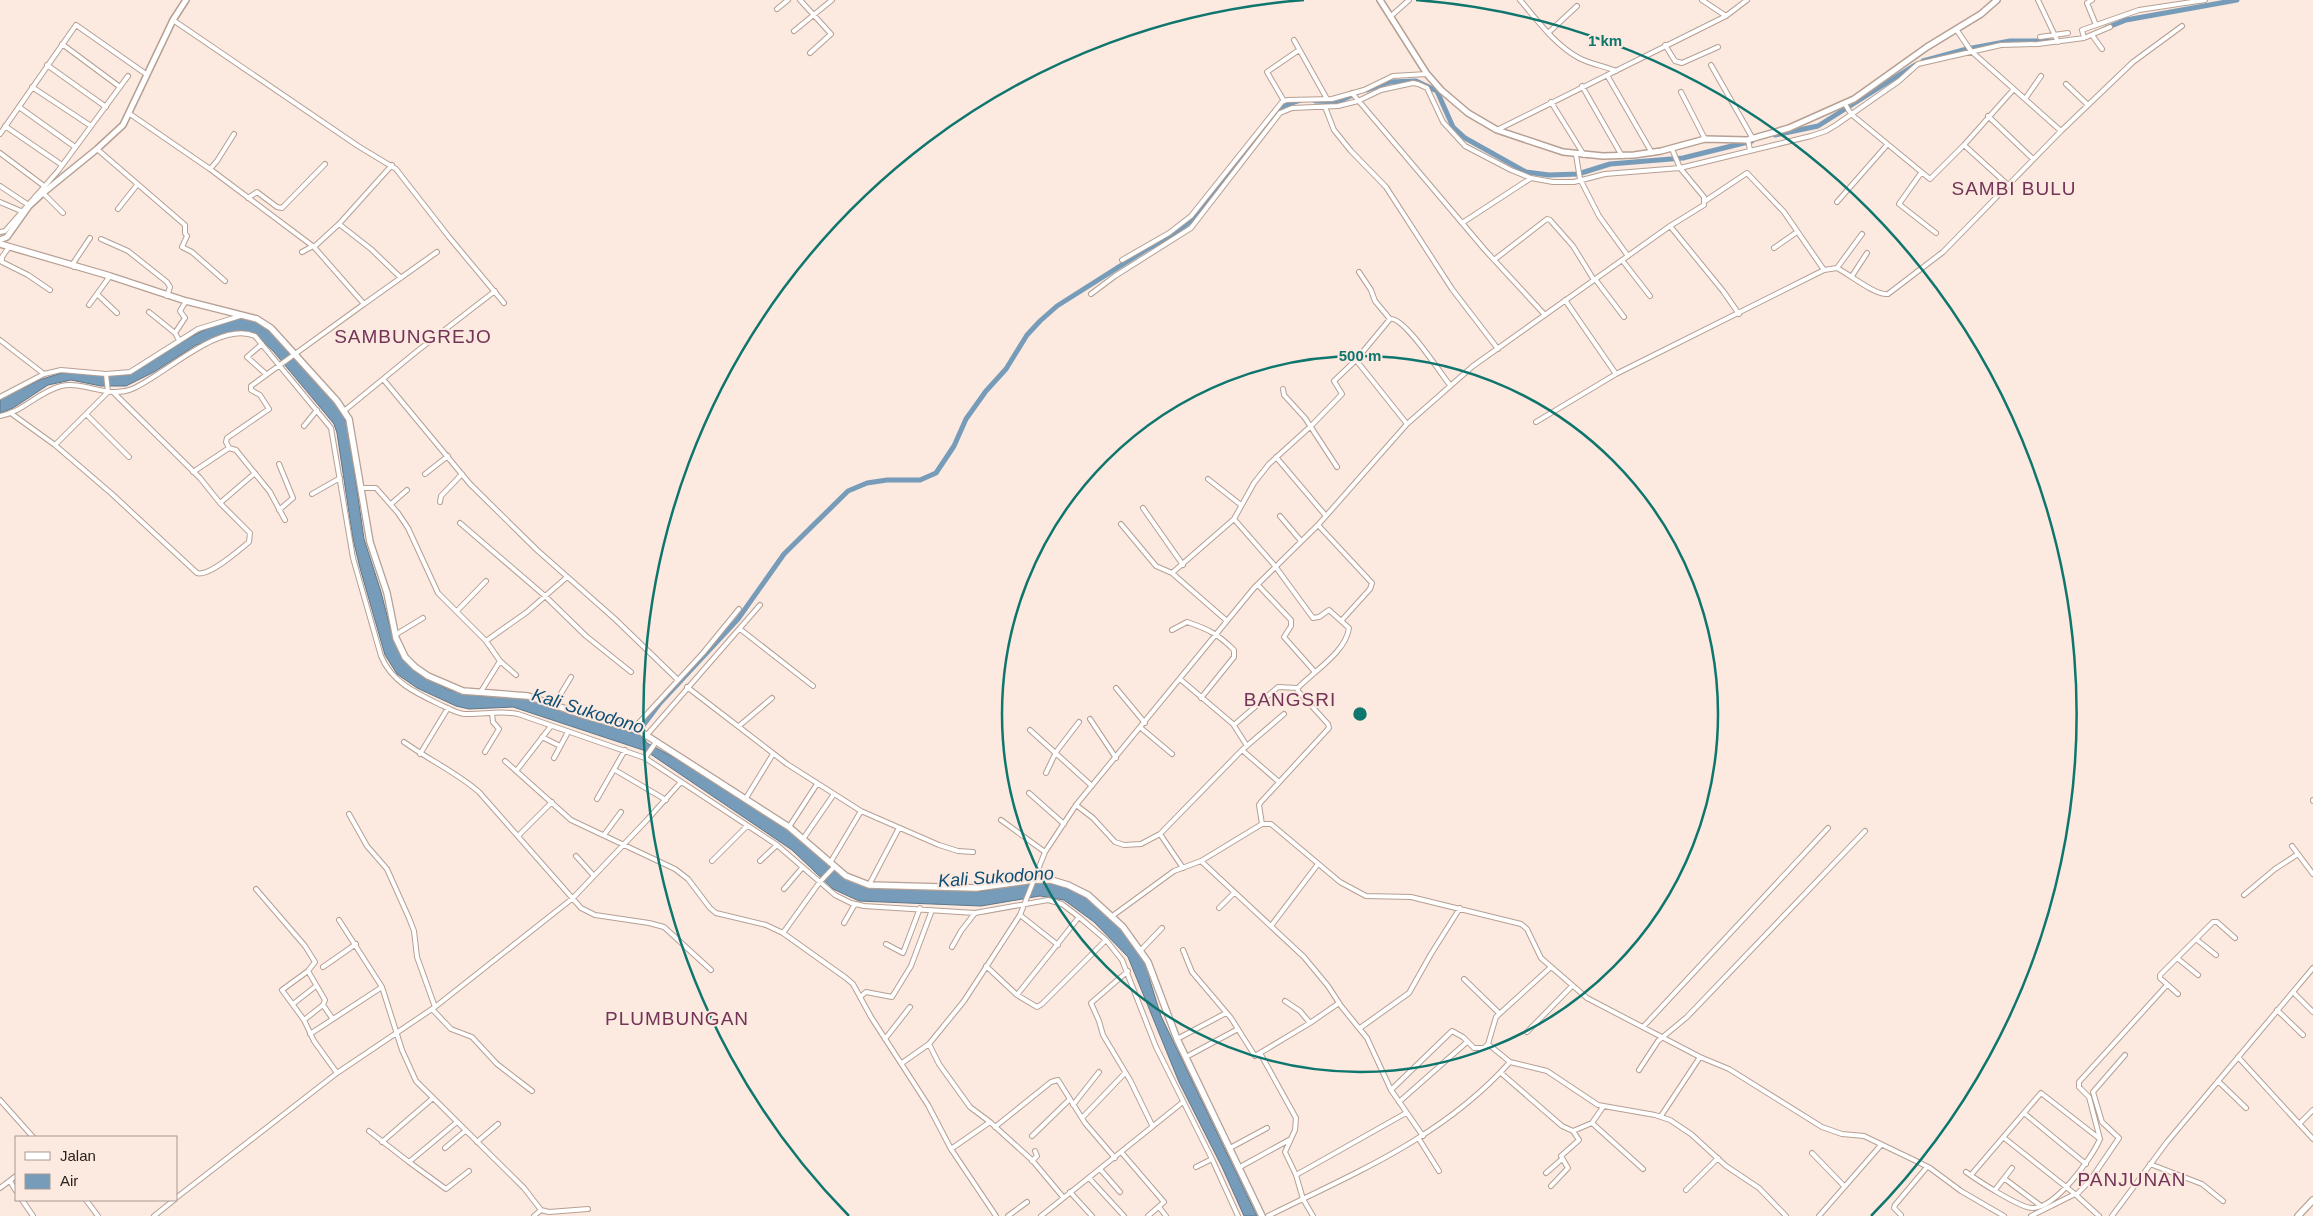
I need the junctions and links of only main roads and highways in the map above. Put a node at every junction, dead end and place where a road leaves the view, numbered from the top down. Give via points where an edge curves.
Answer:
1 (0, 244) edge
2 (2313, 1200) edge
3 (1262, 1216) edge
4 (2298, 1216) edge

1 - 3 main road via 167,296 264,322 344,410 352,430 370,542 401,651 422,672 454,689 521,694 640,732 789,827 846,876 869,885 984,888 1057,880 1088,895 1123,927 1148,962 1177,1039
2 - 4 main road

